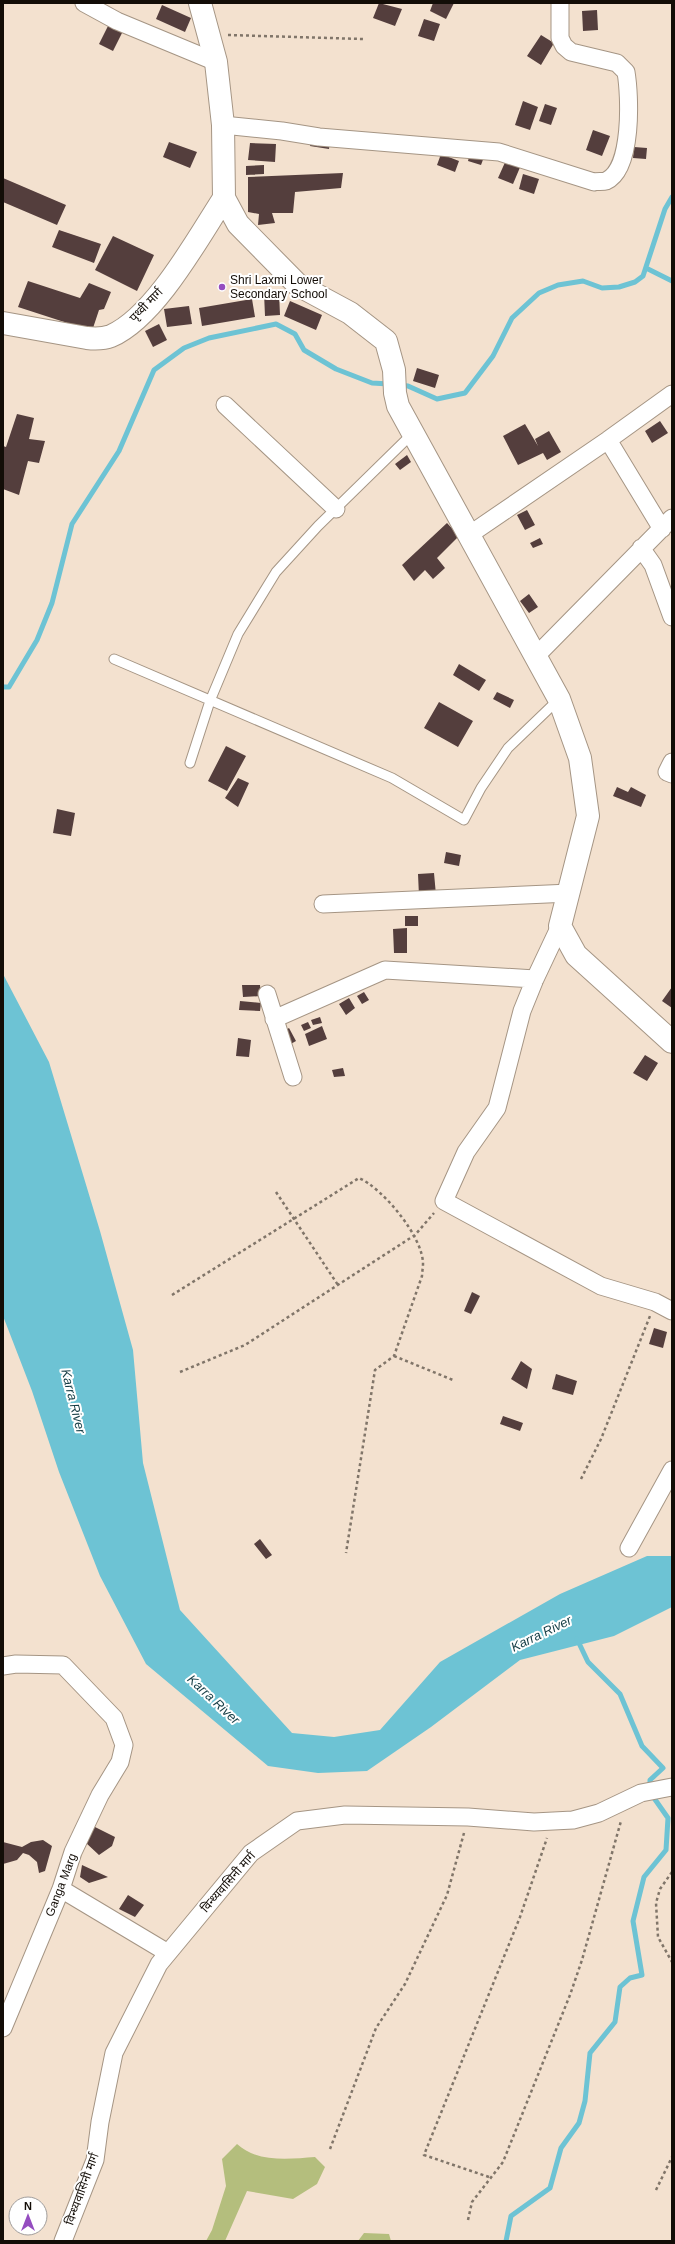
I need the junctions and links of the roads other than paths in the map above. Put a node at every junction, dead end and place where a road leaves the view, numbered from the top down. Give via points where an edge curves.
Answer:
1 (84, 3) edge
2 (200, 3) edge
3 (560, 3) edge
4 (216, 62) junction
5 (223, 125) junction
6 (224, 198) junction
7 (3, 323) edge
8 (672, 394) edge
9 (225, 405) dead end
10 (413, 433) junction
11 (608, 440) junction
12 (336, 509) junction
13 (667, 524) edge
14 (469, 535) junction
15 (641, 548) junction
16 (672, 617) edge
17 (535, 657) junction
18 (114, 659) dead end
19 (559, 699) junction
20 (210, 701) junction
21 (672, 762) edge
22 (190, 763) dead end
23 (672, 774) edge
24 (570, 894) junction
25 (323, 904) dead end
26 (560, 926) junction
27 (535, 979) junction
28 (266, 994) dead end
29 (274, 1019) junction
30 (672, 1042) edge
31 (293, 1077) dead end
32 (672, 1311) edge
33 (672, 1470) edge
34 (629, 1548) dead end
35 (3, 1666) edge
36 (672, 1787) edge
37 (61, 1889) junction
38 (168, 1953) junction
39 (3, 2028) edge
40 (63, 2241) edge

1 - 4 street via 117,21
2 - 4 main road
3 - 5 street via 560,38 564,46 571,52 617,63 626,72 629,117 622,161 617,172 606,181 594,182 499,152 319,137
4 - 5 main road
5 - 6 main road
6 - 7 main road, पृथ्वी मार्ग via 170,280 135,320 111,336 87,338
6 - 10 main road via 238,224 298,285 350,313 386,341 394,370 398,406
8 - 11 street
9 - 12 street
10 - 12 lane
10 - 14 main road
11 - 13 street
11 - 14 street
12 - 20 lane via 276,572 238,634
13 - 15 street
14 - 17 main road
15 - 16 street via 653,565
15 - 17 street
17 - 19 main road
18 - 20 lane
19 - 20 lane via 508,748 481,788 464,820 392,778
19 - 24 main road via 580,758 588,816
20 - 22 lane
21 - 23 street via 667,772
24 - 25 street
24 - 26 main road
26 - 27 street
26 - 30 main road via 576,955
27 - 29 street via 386,970
27 - 32 street via 522,1011 497,1108 466,1152 444,1201 601,1286 655,1302
28 - 29 street
29 - 31 street
33 - 34 street
35 - 37 street, Ganga Marg via 63,1665 114,1718 124,1745 120,1762 100,1795 73,1852
36 - 38 street, विन्ध्यवासिनी मार्ग via 641,1793 599,1813 553,1822 468,1817 345,1815 297,1821 251,1853
37 - 38 street
37 - 39 street, Ganga Marg
38 - 40 street, विन्ध्यवासिनी मार्ग via 159,1964 114,2053 95,2160

